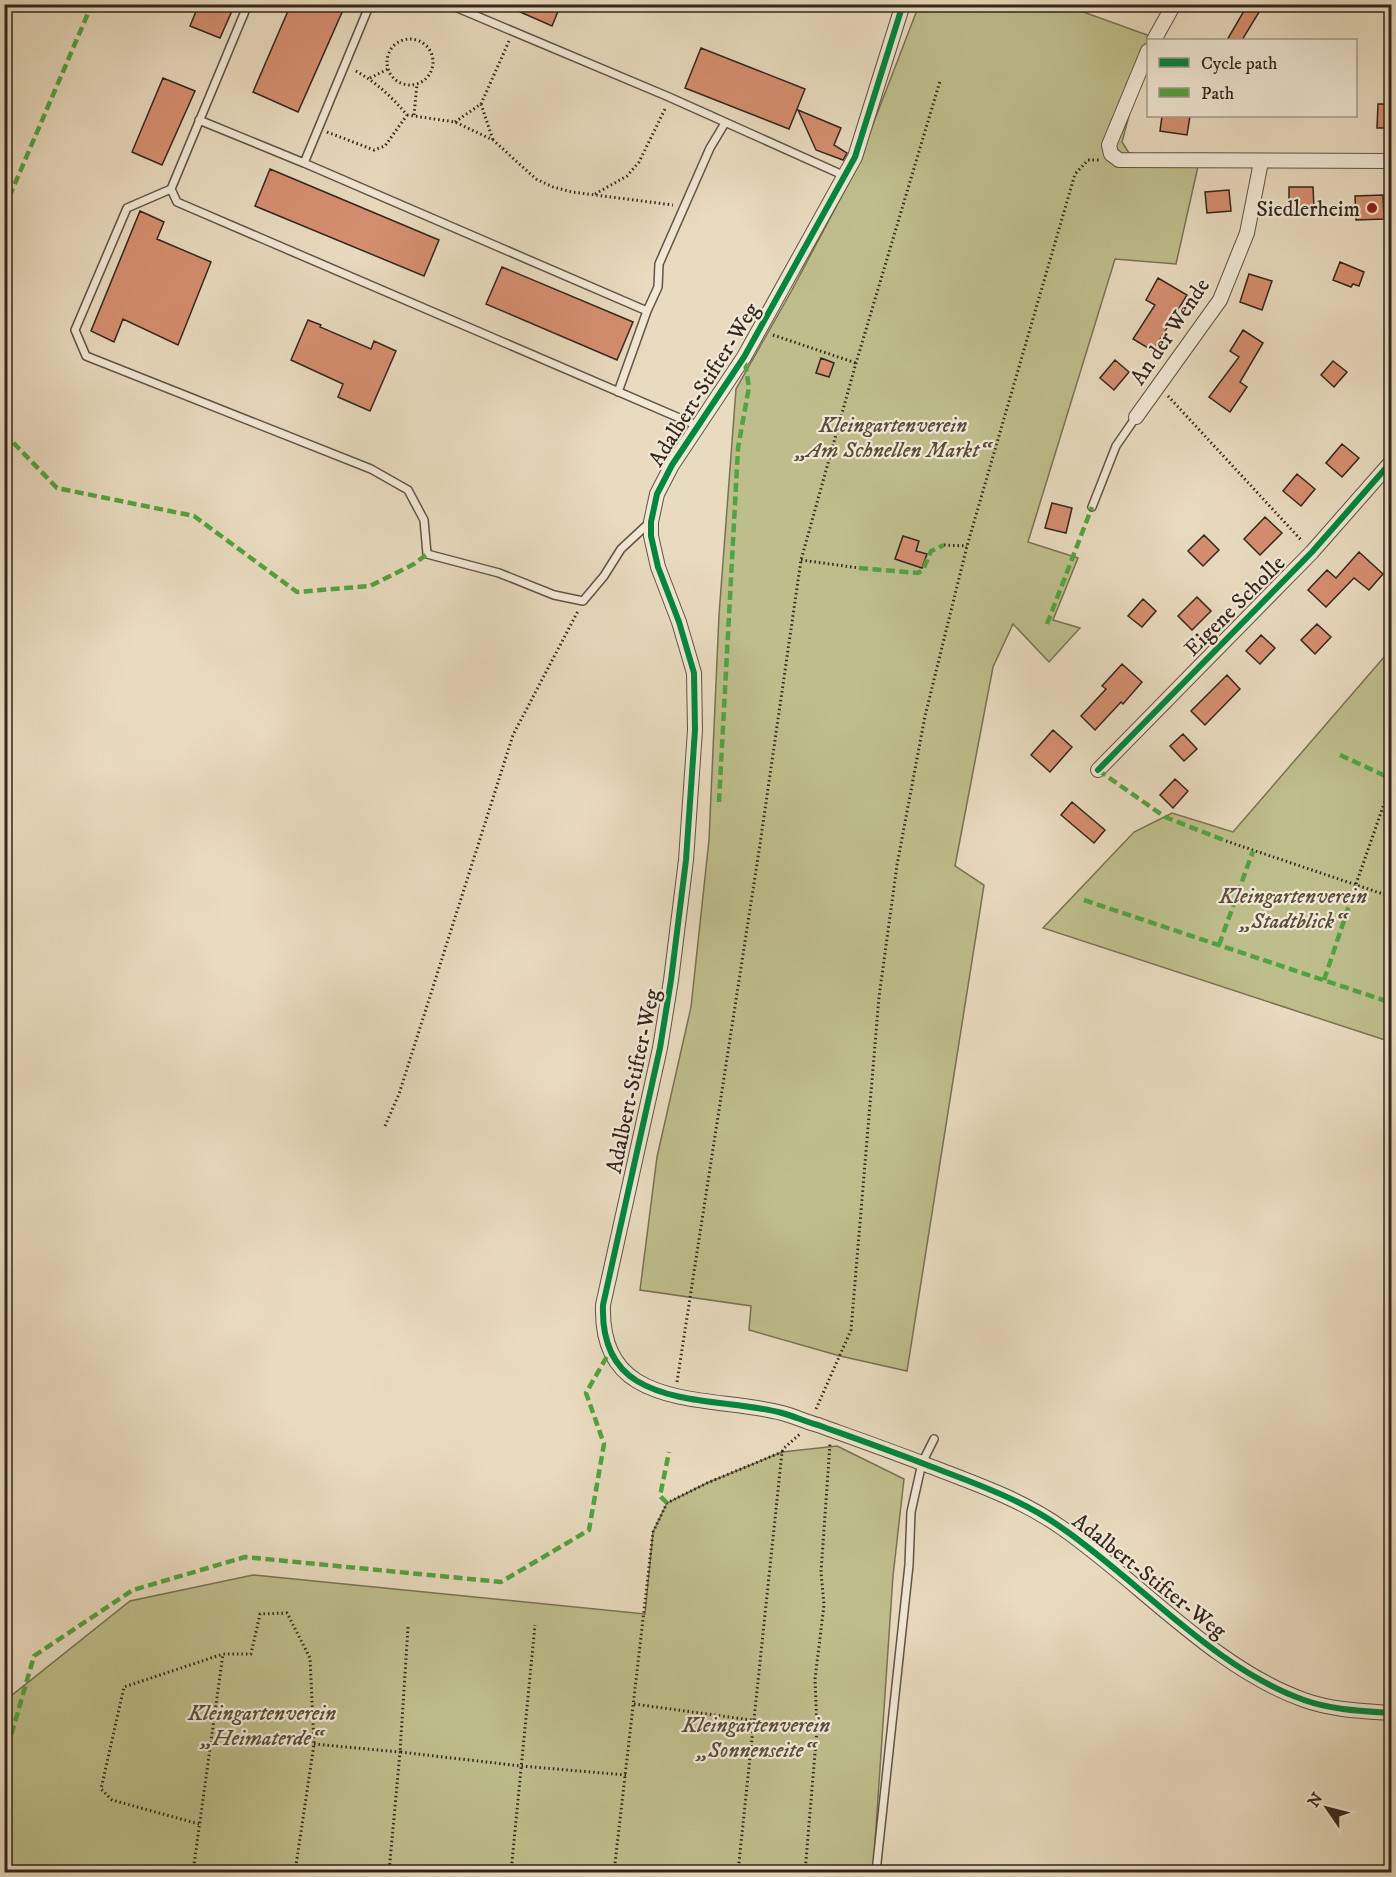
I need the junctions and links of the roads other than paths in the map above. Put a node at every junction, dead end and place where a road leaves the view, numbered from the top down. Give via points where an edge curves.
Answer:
1 (248, 4) edge
2 (370, 4) edge
3 (448, 4) edge
4 (903, 4) edge
5 (1173, 5) edge
6 (1155, 39) edge
7 (1147, 56) edge
8 (199, 120) junction
9 (725, 123) junction
10 (1392, 161) edge
11 (1261, 162) junction
12 (304, 163) junction
13 (845, 176) junction
14 (171, 189) junction
15 (647, 311) junction
16 (618, 392) junction
17 (1136, 417) joint
18 (698, 426) junction
19 (1392, 461) edge
20 (1092, 507) dead end
21 (651, 522) junction
22 (1098, 770) dead end
23 (934, 1439) dead end
24 (922, 1463) junction
25 (1392, 1713) edge
26 (876, 1872) edge

1 - 8 lane
2 - 12 lane
3 - 9 lane
4 - 13 street, Adalbert-Stifter-Weg via 855,157
5 - 6 street
7 - 11 street via 1108,145 1111,154 1119,160
8 - 12 lane
8 - 14 lane
9 - 13 lane
9 - 15 lane via 683,206 659,264 658,287
10 - 11 street
11 - 17 street, An der Wende via 1247,233 1220,300
12 - 15 lane
13 - 18 street, Adalbert-Stifter-Weg via 744,357
14 - 16 lane via 177,202
14 - 21 lane via 127,208 75,330 86,356 371,469 408,490 424,520 427,554 499,573 554,595 584,601 621,549
15 - 16 lane
16 - 18 lane
17 - 20 lane via 1116,446
18 - 21 street, Adalbert-Stifter-Weg via 657,494
19 - 22 street, Eigene Scholle via 1312,552
21 - 24 street, Adalbert-Stifter-Weg via 658,567 694,673 695,730 686,860 671,980 660,1048 603,1305 603,1335 621,1367 655,1389 784,1413 807,1427 831,1430
23 - 24 lane
24 - 25 street, Adalbert-Stifter-Weg via 1009,1496 1059,1526 1228,1660 1274,1688 1339,1709
24 - 26 lane via 910,1512 909,1565

